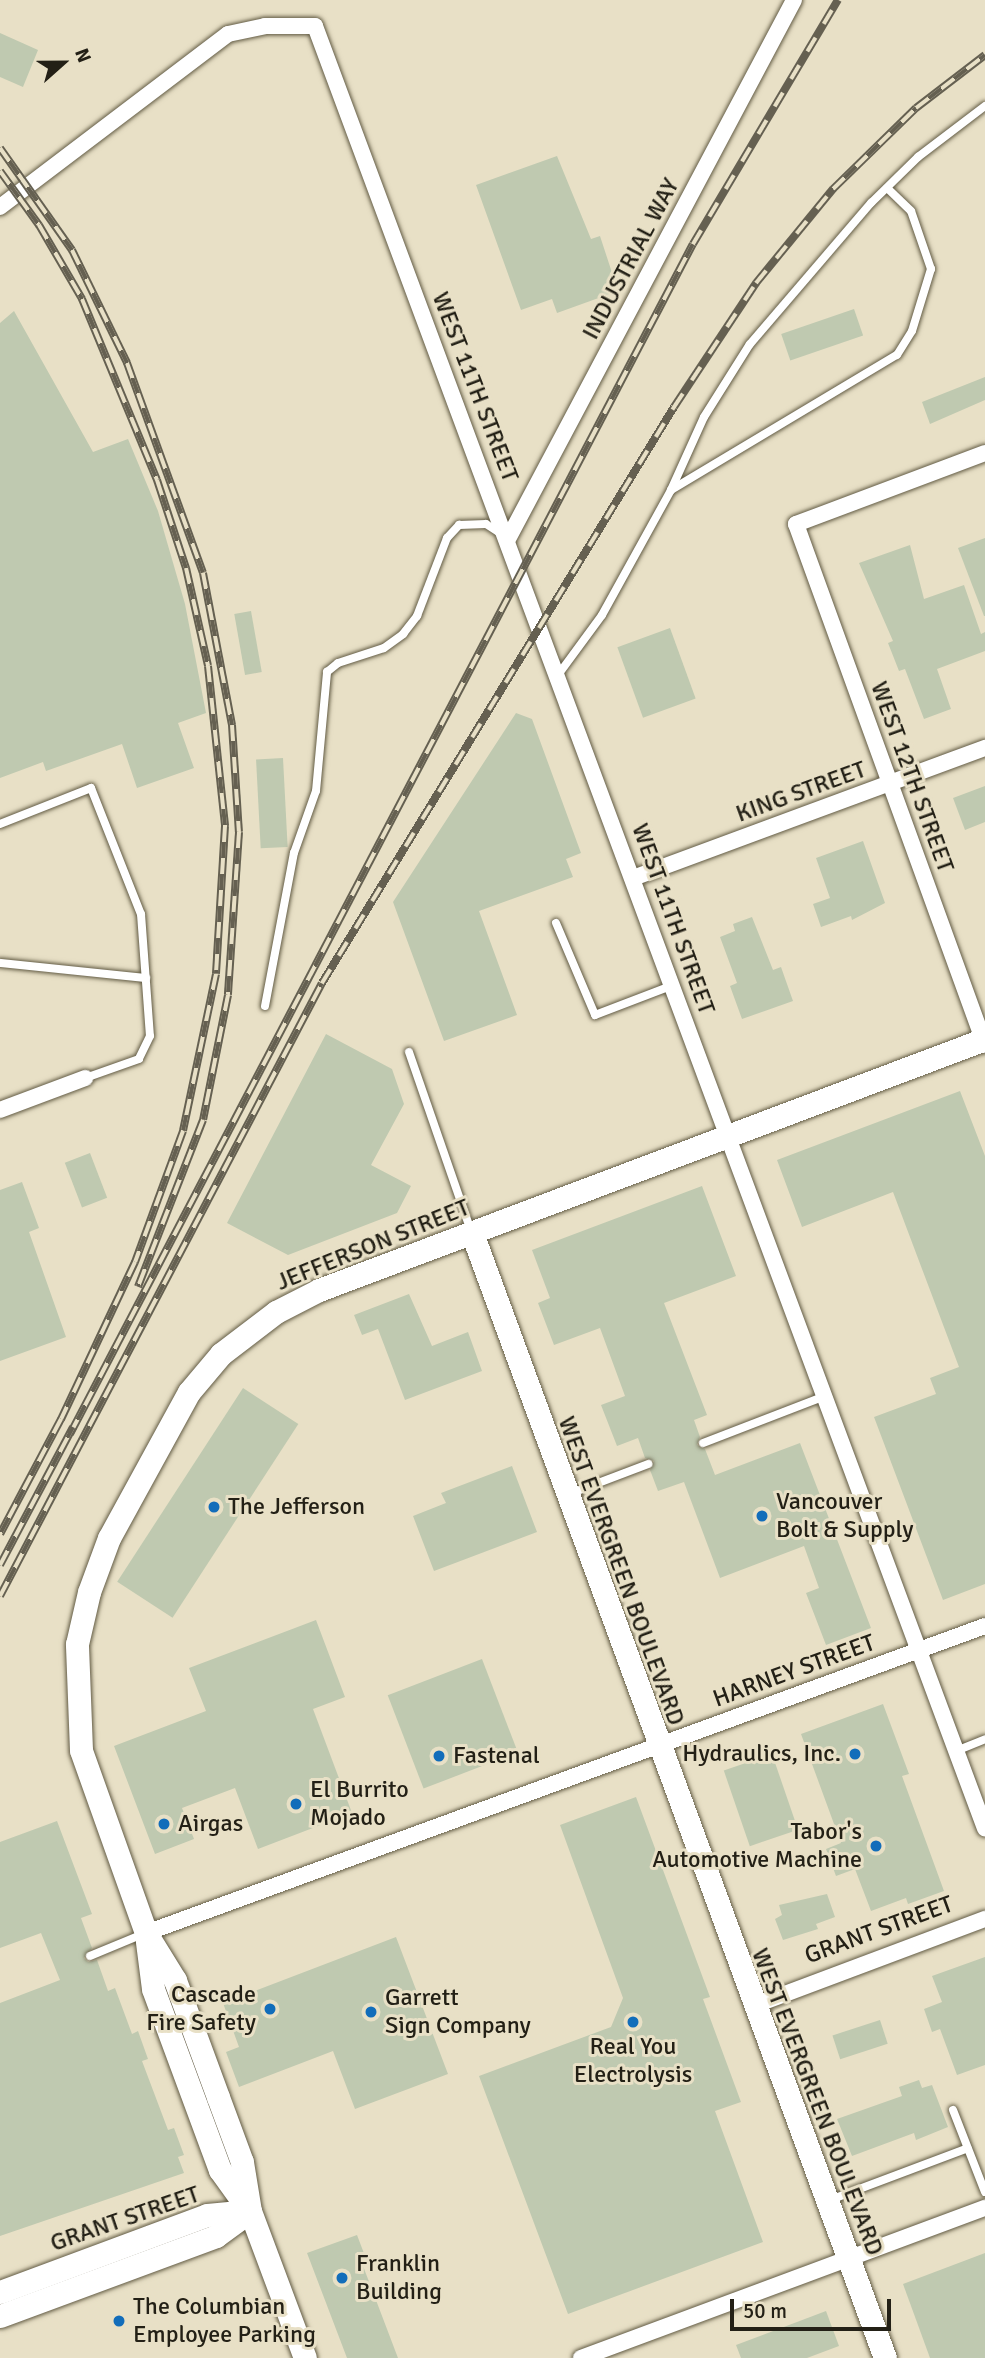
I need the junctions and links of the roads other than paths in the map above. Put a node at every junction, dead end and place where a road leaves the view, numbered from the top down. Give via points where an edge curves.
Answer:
1 (794, 0) edge
2 (985, 106) edge
3 (887, 188) junction
4 (0, 207) edge
5 (985, 453) edge
6 (671, 490) junction
7 (508, 539) junction
8 (558, 675) junction
9 (985, 748) edge
10 (891, 783) junction
11 (0, 824) edge
12 (633, 878) junction
13 (556, 923) dead end
14 (0, 963) edge
15 (146, 978) junction
16 (673, 985) junction
17 (265, 1006) dead end
18 (984, 1042) edge
19 (409, 1052) dead end
20 (85, 1078) joint
21 (0, 1110) edge
22 (729, 1136) junction
23 (472, 1233) junction
24 (825, 1396) junction
25 (703, 1443) dead end
26 (648, 1464) dead end
27 (566, 1495) junction
28 (985, 1626) edge
29 (919, 1650) junction
30 (985, 1739) edge
31 (656, 1744) junction
32 (956, 1751) junction
33 (985, 1829) edge
34 (985, 1919) edge
35 (146, 1933) junction
36 (90, 1956) dead end
37 (752, 2006) junction
38 (953, 2110) dead end
39 (968, 2148) junction
40 (985, 2192) edge
41 (827, 2201) junction
42 (985, 2208) edge
43 (250, 2211) junction
44 (848, 2257) junction
45 (0, 2292) edge
46 (0, 2316) edge
47 (587, 2357) edge
48 (305, 2358) edge
49 (885, 2358) edge

1 - 7 street, INDUSTRIAL WAY
2 - 3 lane via 918,157
3 - 6 lane via 750,344 704,417
3 - 6 lane via 911,211 931,269 912,331 897,355
4 - 7 street, WEST 11TH STREET via 228,34 265,26 315,26
5 - 10 street, WEST 12TH STREET via 796,524
6 - 8 lane via 602,615
7 - 8 street, WEST 11TH STREET
7 - 17 lane via 486,524 459,525 447,538 417,616 403,634 384,648 338,663 327,672 316,791 294,853
8 - 12 street, WEST 11TH STREET
9 - 10 street, KING STREET
10 - 12 street, KING STREET
10 - 18 street, WEST 12TH STREET
11 - 15 lane via 91,788 141,914
12 - 16 street, WEST 11TH STREET
13 - 16 lane via 595,1014
14 - 15 lane
15 - 20 lane via 150,1036 138,1059
16 - 22 street, WEST 11TH STREET
18 - 22 street, JEFFERSON STREET
19 - 23 lane
20 - 21 street
22 - 23 street, JEFFERSON STREET
22 - 24 street, WEST 11TH STREET
23 - 27 street, WEST EVERGREEN BOULEVARD
23 - 35 street, JEFFERSON STREET via 319,1290 276,1312 234,1342 185,1399 109,1538 77,1644 76,1717 90,1782
24 - 25 lane
24 - 29 street, WEST 11TH STREET
26 - 27 lane
27 - 31 street, WEST EVERGREEN BOULEVARD
28 - 29 street, HARNEY STREET
29 - 31 street, HARNEY STREET
29 - 32 street, WEST 11TH STREET
30 - 32 lane
31 - 35 street, HARNEY STREET
31 - 37 street, WEST EVERGREEN BOULEVARD
32 - 33 street, WEST 11TH STREET
34 - 37 street, GRANT STREET
35 - 36 lane
35 - 43 street, JEFFERSON STREET via 153,1989 220,2170
37 - 41 street, WEST EVERGREEN BOULEVARD
38 - 39 lane
39 - 40 lane
39 - 41 lane
41 - 44 street, WEST EVERGREEN BOULEVARD
42 - 44 street
43 - 45 street, GRANT STREET via 207,2215
43 - 46 street, GRANT STREET via 216,2236
43 - 48 street, JEFFERSON STREET
44 - 47 street
44 - 49 street, WEST EVERGREEN BOULEVARD

